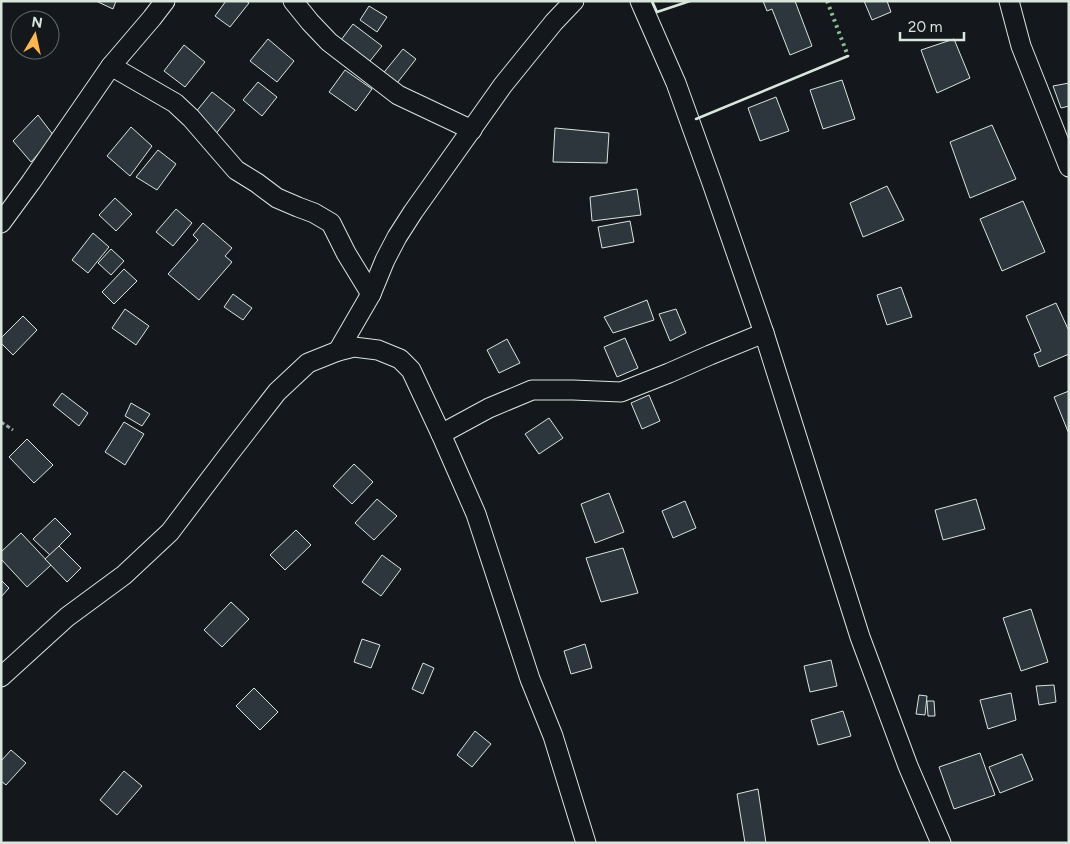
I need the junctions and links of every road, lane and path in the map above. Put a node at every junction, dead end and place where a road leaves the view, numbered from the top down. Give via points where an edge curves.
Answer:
1 (165, 1) edge
2 (293, 1) edge
3 (574, 1) edge
4 (640, 1) edge
5 (1009, 1) edge
6 (111, 66) junction
7 (472, 130) junction
8 (1069, 167) edge
9 (1, 222) edge
10 (371, 294) junction
11 (764, 333) junction
12 (338, 350) junction
13 (1, 422) edge
14 (13, 430) dead end
15 (441, 434) junction
16 (1, 677) edge
17 (586, 843) edge
18 (941, 843) edge

1 - 6 street
2 - 7 street via 329,42 398,95
3 - 7 street via 504,85
4 - 11 street via 676,82
5 - 8 street via 1021,46
6 - 9 street
6 - 10 street via 175,103 236,170 277,198 331,223
7 - 10 street via 397,237
10 - 12 street
11 - 15 street via 622,392 532,390 489,408
11 - 18 street via 860,637 908,766
12 - 15 street via 354,347 378,350 400,359 411,370
12 - 16 street via 308,363 277,392 170,532 124,575 67,617
13 - 14 path
15 - 17 street via 476,514 530,679 553,736

